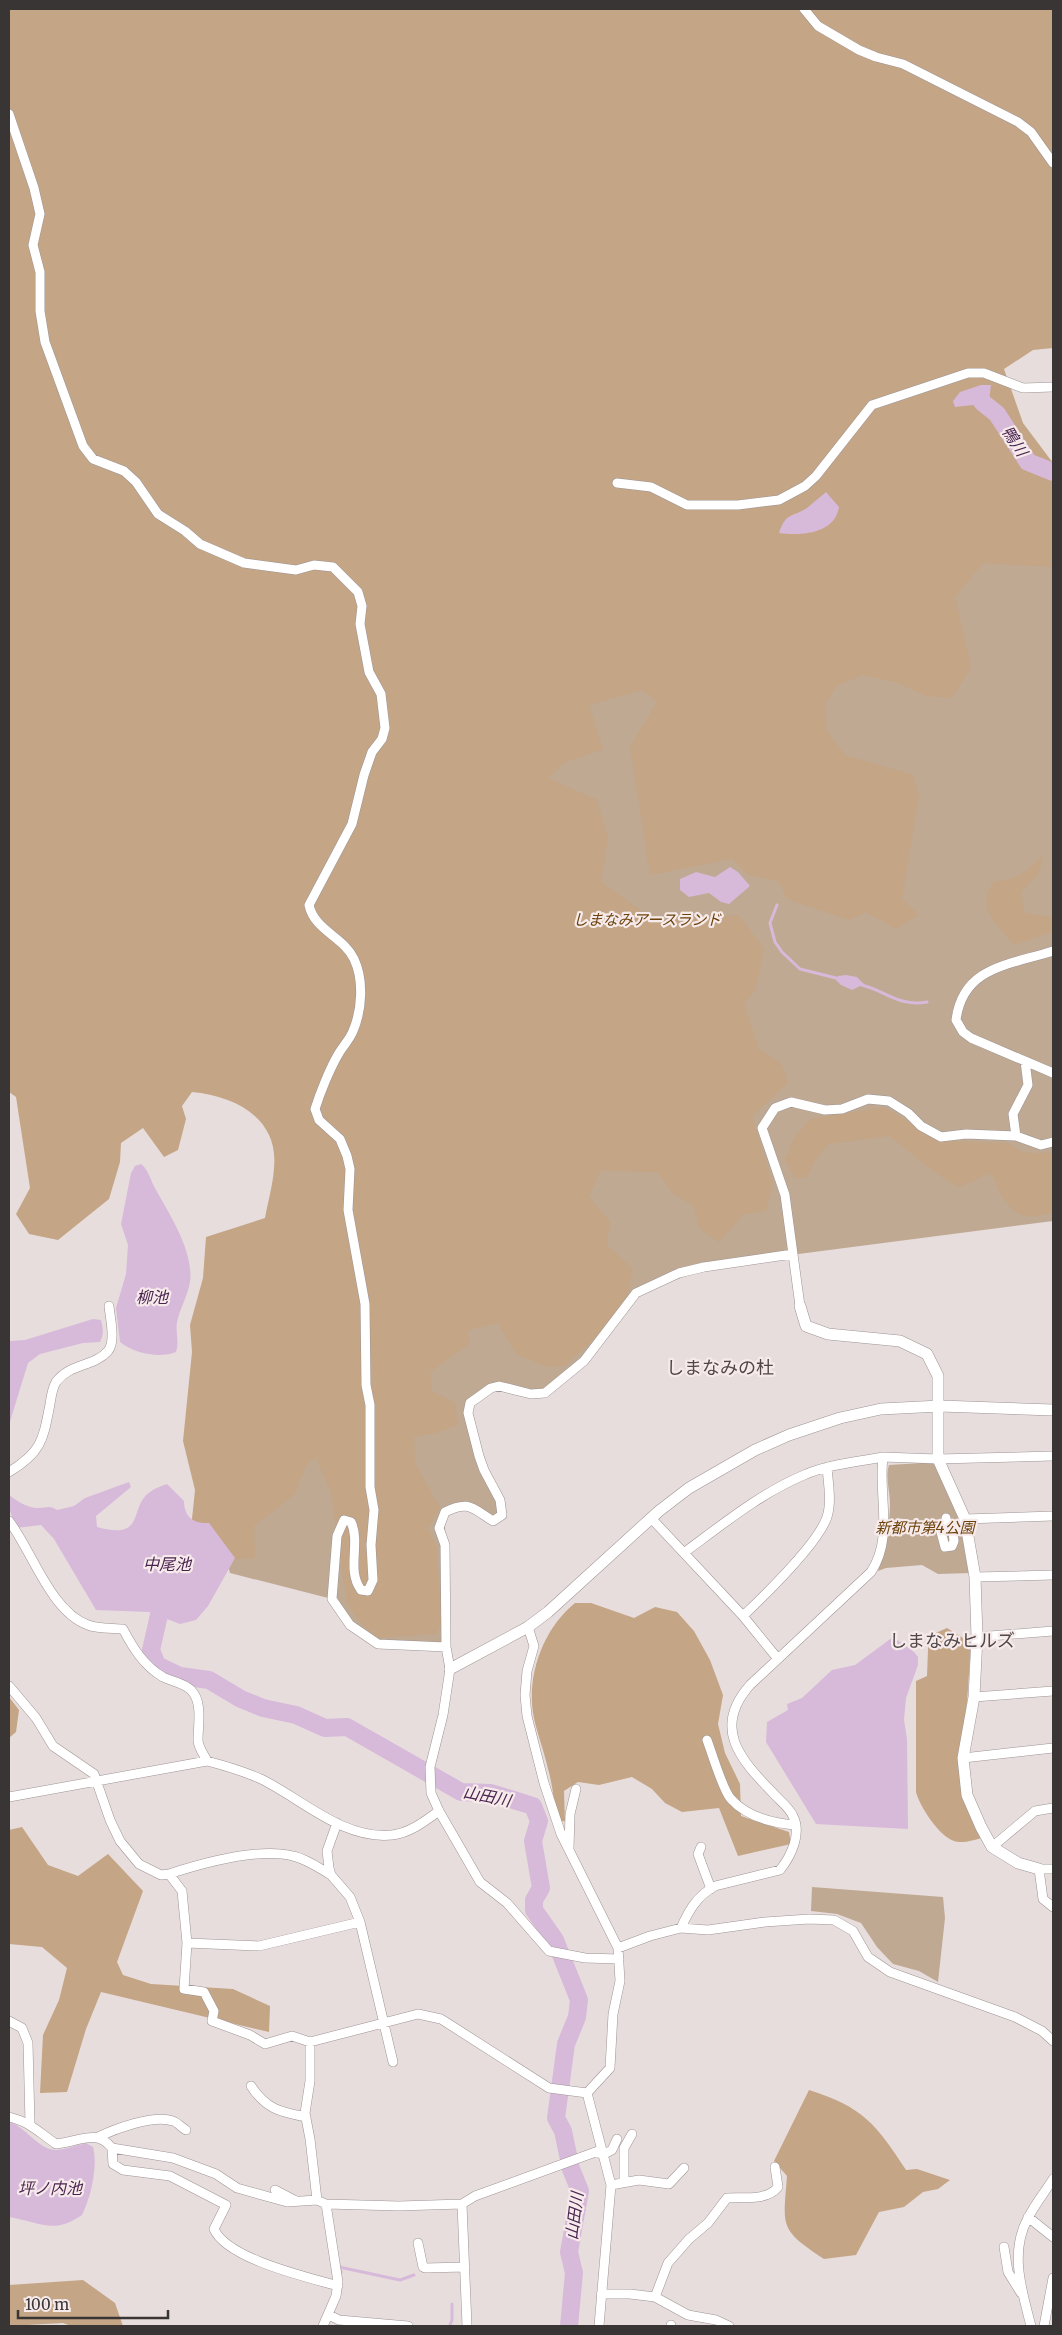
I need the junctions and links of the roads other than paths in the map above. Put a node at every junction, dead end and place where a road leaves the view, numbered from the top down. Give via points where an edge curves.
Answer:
1 (804, 9) edge
2 (9, 114) edge
3 (1053, 163) edge
4 (1053, 387) edge
5 (617, 482) dead end
6 (1053, 951) edge
7 (1024, 1061) junction
8 (1053, 1073) edge
9 (1016, 1136) junction
10 (1053, 1142) edge
11 (793, 1254) junction
12 (108, 1306) dead end
13 (800, 1306) joint
14 (940, 1406) junction
15 (1053, 1410) edge
16 (1053, 1456) edge
17 (883, 1457) junction
18 (938, 1459) junction
19 (827, 1467) junction
20 (9, 1472) edge
21 (1053, 1516) edge
22 (651, 1518) junction
23 (965, 1519) junction
24 (9, 1521) edge
25 (685, 1552) junction
26 (1053, 1575) edge
27 (974, 1577) junction
28 (743, 1616) junction
29 (528, 1627) junction
30 (1053, 1631) edge
31 (977, 1637) junction
32 (446, 1647) junction
33 (778, 1659) junction
34 (450, 1669) junction
35 (9, 1686) edge
36 (1053, 1691) edge
37 (974, 1697) junction
38 (707, 1740) dead end
39 (1053, 1748) edge
40 (963, 1758) junction
41 (207, 1761) junction
42 (97, 1781) junction
43 (576, 1789) dead end
44 (9, 1797) edge
45 (1053, 1808) edge
46 (439, 1811) junction
47 (337, 1823) junction
48 (795, 1825) junction
49 (992, 1847) junction
50 (570, 1848) junction
51 (701, 1848) dead end
52 (1039, 1869) junction
53 (1053, 1870) edge
54 (169, 1874) junction
55 (331, 1875) junction
56 (711, 1889) junction
57 (1053, 1908) edge
58 (360, 1922) junction
59 (681, 1928) junction
60 (187, 1943) junction
61 (618, 1948) junction
62 (619, 1959) junction
63 (9, 2020) edge
64 (385, 2024) junction
65 (1053, 2041) edge
66 (310, 2042) junction
67 (394, 2062) dead end
68 (251, 2086) dead end
69 (587, 2093) junction
70 (9, 2117) edge
71 (306, 2117) junction
72 (30, 2124) junction
73 (186, 2130) dead end
74 (632, 2134) dead end
75 (98, 2137) junction
76 (617, 2139) dead end
77 (112, 2148) junction
78 (602, 2152) junction
79 (775, 2167) dead end
80 (684, 2168) dead end
81 (1053, 2179) edge
82 (624, 2182) junction
83 (611, 2185) junction
84 (275, 2190) dead end
85 (317, 2200) junction
86 (297, 2202) junction
87 (326, 2204) junction
88 (462, 2204) junction
89 (1028, 2218) junction
90 (1053, 2237) edge
91 (418, 2243) dead end
92 (1004, 2247) dead end
93 (465, 2267) junction
94 (1053, 2278) edge
95 (338, 2286) junction
96 (601, 2294) junction
97 (655, 2297) junction
98 (1024, 2297) junction
99 (329, 2314) junction
100 (323, 2326) edge
101 (408, 2326) edge
102 (467, 2326) edge
103 (599, 2326) edge
104 (728, 2326) edge
105 (1031, 2326) edge
106 (1044, 2326) edge

1 - 3 street via 818,26 859,50 903,64 1018,122 1031,132
2 - 32 street via 40,214 33,245 40,272 40,311 46,342 83,446 93,458 124,471 136,482 158,514 200,544 244,563 296,570 314,564 333,567 358,592 362,606 360,624 369,672 382,694 386,728 372,752 352,824 309,905 319,924 345,946 360,975 353,1031 338,1055 315,1109 319,1120 340,1140 350,1169 348,1210 365,1304 370,1487 374,1510 373,1580 368,1591 361,1590 355,1582 354,1529 351,1522 344,1520 336,1536 332,1599 350,1625 378,1644
4 - 5 street via 1023,388 984,374 968,373 872,405 816,476 779,500 738,505 687,505 651,487
6 - 7 street via 985,972 968,986 958,1008 956,1020 962,1032
7 - 8 street
7 - 9 street via 1028,1084 1013,1114
9 - 10 street via 1041,1145
9 - 11 street via 966,1134 941,1137 889,1101 868,1099 842,1109 825,1110 792,1102 775,1108 762,1128 785,1195
11 - 13 street
11 - 32 street via 679,1273 636,1293 584,1361 545,1393 531,1394 499,1386 490,1388 470,1403 468,1413 479,1456 500,1500 502,1515 493,1521 473,1507 460,1505 445,1512 439,1528 445,1545
12 - 20 street via 112,1340 108,1351 64,1373 55,1385 41,1444 33,1455
13 - 14 street via 806,1326 828,1334 900,1341 927,1354 938,1376
14 - 15 street
14 - 18 street
14 - 22 street via 864,1412 798,1432 725,1466 689,1488
16 - 18 street
17 - 18 street
17 - 19 street
17 - 33 street via 884,1525 878,1560 871,1572
18 - 23 street
19 - 25 street via 805,1474 762,1498
19 - 28 street via 828,1515 823,1527 779,1581
21 - 23 street
22 - 25 street
22 - 29 street
23 - 27 street
24 - 41 street via 49,1587 74,1619 89,1626 123,1629 136,1653 150,1667 191,1690 197,1703 198,1742
25 - 28 street
26 - 27 street
27 - 31 street
28 - 33 street
29 - 34 street
29 - 50 street via 534,1646 527,1671 527,1716 552,1811
30 - 31 street
31 - 37 street
32 - 34 street
33 - 48 street via 743,1694 731,1723 734,1742 744,1761 788,1809
34 - 46 street via 430,1767 432,1793
35 - 42 street via 36,1718 53,1746 94,1774
36 - 37 street
37 - 40 street
38 - 48 street via 730,1798 751,1814 771,1823
39 - 40 street
40 - 49 street via 967,1795
41 - 42 street
41 - 47 street via 262,1780
42 - 44 street
42 - 54 street via 120,1841 139,1864 161,1875
43 - 50 street via 570,1814
45 - 49 street via 1035,1811
46 - 47 street via 417,1827 393,1835 368,1834
46 - 62 street via 480,1882 507,1903 550,1951 585,1958
47 - 55 street via 327,1851
48 - 56 street via 795,1843 780,1870
49 - 52 street via 1018,1863
50 - 61 street
51 - 56 street via 698,1854
52 - 53 street
52 - 57 street via 1043,1899
54 - 55 street via 234,1858 280,1853 309,1862
54 - 60 street via 182,1891
55 - 58 street via 350,1898
56 - 59 street via 696,1900
58 - 60 street via 259,1946
58 - 64 street
59 - 61 street
59 - 65 street via 708,1930 765,1922 834,1920 853,1930 868,1957 890,1972 1015,2018 1042,2031
60 - 66 street via 184,1989 204,1992 214,2011 212,2021 265,2044 292,2036
61 - 62 street
62 - 69 street via 620,1981 612,2022 610,2068
63 - 72 street via 22,2028 28,2043
64 - 66 street
64 - 67 street
64 - 69 street via 418,2014 441,2018 549,2088
66 - 71 street
68 - 71 street via 260,2100 280,2112
69 - 78 street
70 - 72 street
71 - 85 street
72 - 75 street via 56,2144
73 - 75 street via 172,2120 148,2121 120,2127
74 - 82 street via 624,2148
75 - 77 street
76 - 78 street via 612,2150
77 - 86 street via 173,2158 216,2174 237,2188
77 - 95 street via 113,2164 123,2170 170,2176 226,2205 214,2229 218,2238 261,2262
78 - 83 street
78 - 88 street via 475,2196
79 - 97 street via 778,2187 774,2192 763,2197 727,2198 708,2224 689,2239 668,2263
80 - 82 street via 669,2184 639,2180
81 - 89 street
82 - 83 street
83 - 96 street
84 - 86 street
85 - 86 street
85 - 87 street
87 - 88 street
87 - 95 street
88 - 93 street
89 - 90 street
89 - 98 street via 1020,2241 1018,2262
91 - 93 street via 422,2267
92 - 98 street via 1008,2272
93 - 102 street
94 - 106 street
95 - 99 street
96 - 97 street
96 - 103 street
97 - 104 street via 688,2314
98 - 105 street
99 - 100 street
99 - 101 street via 339,2320

